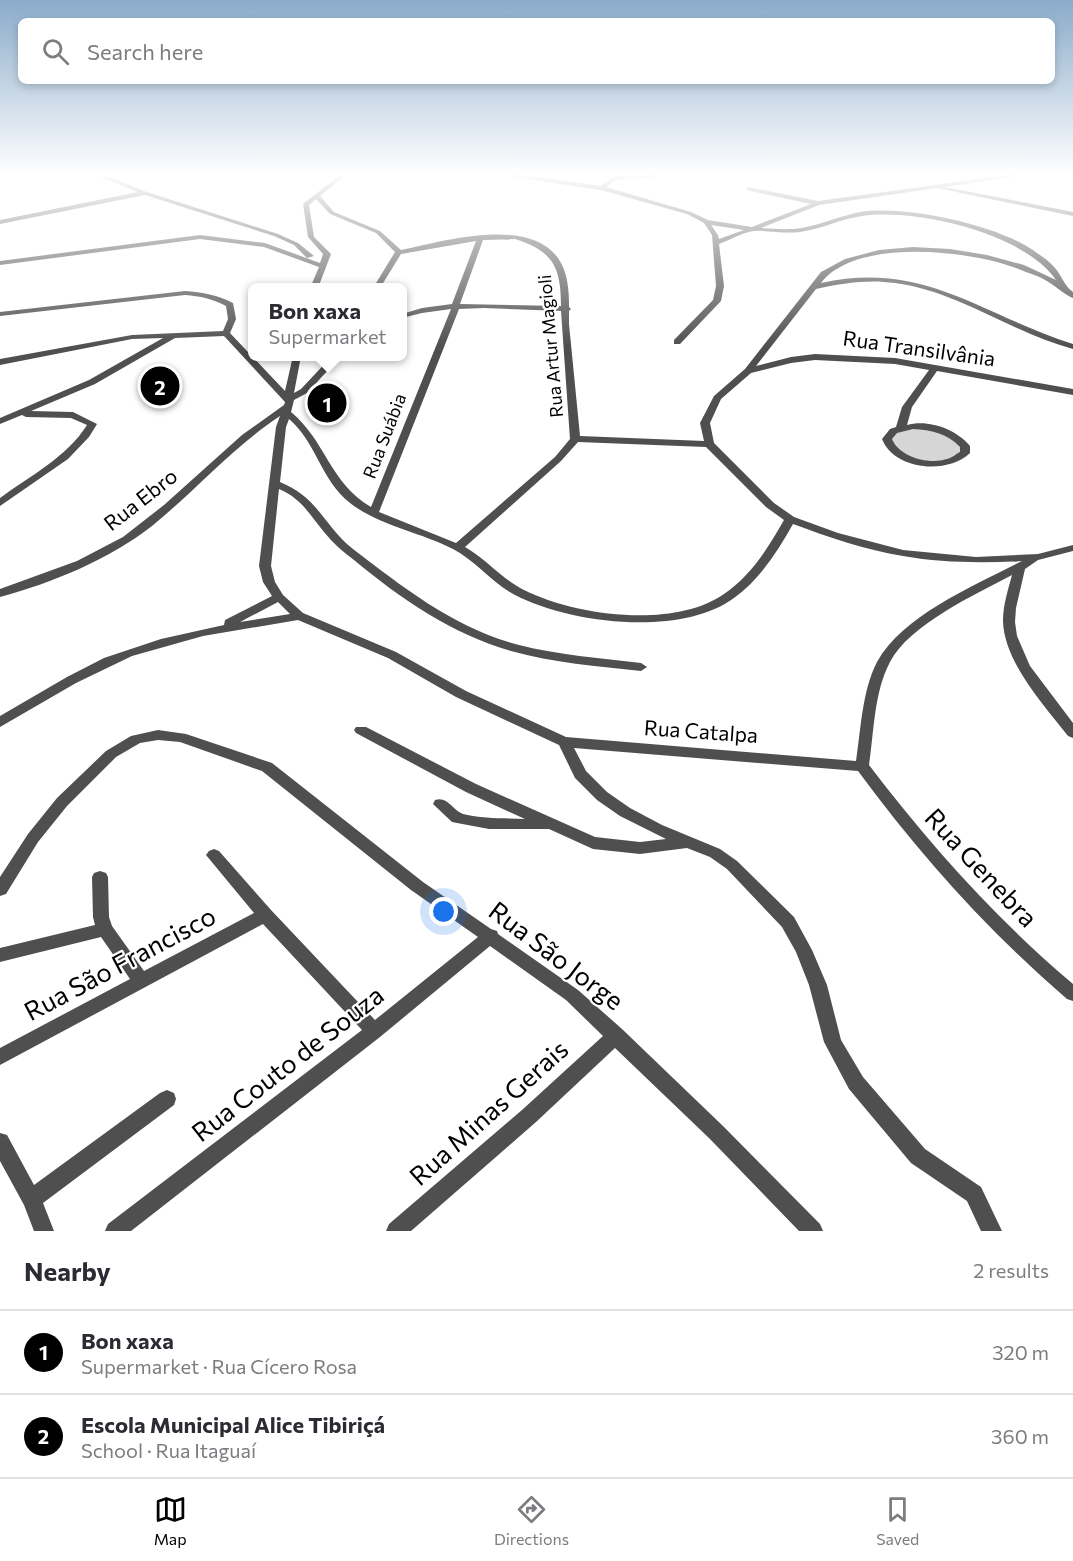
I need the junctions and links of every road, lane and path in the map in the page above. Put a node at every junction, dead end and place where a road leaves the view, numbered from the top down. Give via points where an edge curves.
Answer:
1 (268, 232) edge
2 (310, 232) edge
3 (378, 232) edge
4 (713, 232) edge
5 (743, 232) edge
6 (986, 232) edge
7 (480, 238) junction
8 (716, 243) junction
9 (399, 252) junction
10 (0, 263) edge
11 (320, 265) junction
12 (315, 283) edge
13 (379, 283) edge
14 (814, 287) junction
15 (1064, 288) junction
16 (1073, 296) edge
17 (457, 307) junction
18 (567, 309) junction
19 (0, 314) edge
20 (407, 315) edge
21 (178, 333) junction
22 (226, 333) junction
23 (677, 342) dead end
24 (1073, 347) edge
25 (248, 359) edge
26 (250, 361) edge
27 (296, 361) edge
28 (333, 361) edge
29 (0, 362) edge
30 (935, 368) junction
31 (748, 371) junction
32 (1073, 392) edge
33 (288, 405) junction
34 (20, 414) junction
35 (0, 421) edge
36 (901, 428) junction
37 (575, 439) junction
38 (709, 444) junction
39 (275, 484) junction
40 (0, 503) edge
41 (374, 512) junction
42 (790, 519) junction
43 (458, 547) junction
44 (1073, 549) edge
45 (1038, 557) junction
46 (1020, 567) junction
47 (0, 593) edge
48 (279, 597) junction
49 (299, 616) junction
50 (217, 629) junction
51 (641, 667) dead end
52 (0, 722) edge
53 (361, 730) dead end
54 (1073, 733) edge
55 (564, 742) junction
56 (862, 766) junction
57 (440, 804) dead end
58 (549, 825) junction
59 (692, 842) junction
60 (214, 855) dead end
61 (100, 877) dead end
62 (0, 890) edge
63 (265, 915) junction
64 (105, 929) junction
65 (491, 936) junction
66 (0, 955) edge
67 (142, 982) junction
68 (1073, 994) edge
69 (374, 1031) junction
70 (616, 1035) junction
71 (0, 1057) edge
72 (167, 1099) dead end
73 (0, 1142) edge
74 (31, 1198) junction
75 (44, 1231) edge
76 (115, 1231) edge
77 (396, 1231) edge
78 (813, 1231) edge
79 (992, 1231) edge

1 - 11 street via 296,244
2 - 11 street via 327,254
3 - 9 street
4 - 8 street
5 - 8 street
6 - 15 street via 1026,249 1052,267
7 - 9 street, Rua Artur Magioli
7 - 17 street, Rua Suábia
7 - 18 street, Rua Artur Magioli via 521,238 548,248 561,265
8 - 23 street via 720,286 717,301
9 - 13 street
10 - 11 street via 200,237 265,245
11 - 12 street
14 - 15 street via 839,262 875,251 905,249 979,256 1020,268
14 - 24 street via 869,280 916,285
14 - 31 street
15 - 16 street
17 - 18 street
17 - 20 street
17 - 41 street, Rua Suábia
18 - 37 street, Rua Artur Magioli
19 - 22 street via 201,294 230,305 232,319
21 - 22 street
21 - 29 street via 132,337
21 - 34 street via 92,382
22 - 25 street
26 - 33 street
27 - 33 street
28 - 33 street, Rua Ebro
30 - 31 street, Rua Transilvânia via 837,357 791,360
30 - 32 street, Rua Transilvânia
30 - 36 street via 907,407
31 - 38 street, Rua Transilvânia via 711,406 705,423
33 - 39 street via 281,427
33 - 41 street via 309,431 323,464 337,482 353,500
33 - 47 street, Rua Ebro via 127,539 74,566
34 - 35 street
34 - 40 street via 73,415 92,424 87,435
36 - 36 street via 892,431 886,442 890,449 910,460 938,464 951,462 965,453 960,440 940,429
37 - 38 street
37 - 43 street, Rua Artur Magioli via 558,459
38 - 42 street via 770,505
39 - 48 street via 265,566
39 - 51 street via 300,495 336,540 368,566 475,634 568,658
41 - 43 street
42 - 43 street via 765,561 743,586 716,604 681,615 639,618 546,604 518,592
42 - 45 street via 866,546 903,553 976,560
44 - 45 street
45 - 46 street
46 - 54 street via 1009,622 1014,642 1026,670
46 - 56 street via 950,604 900,641 884,660 869,708
48 - 49 street, Rua Catalpa
48 - 50 street
49 - 50 street
49 - 55 street, Rua Catalpa via 373,646
50 - 52 street via 146,647 113,660
53 - 58 street
55 - 56 street, Rua Catalpa
55 - 59 street via 580,774 602,796 649,825
56 - 68 street, Rua Genebra via 969,894
57 - 58 street via 457,818
58 - 59 street via 593,843 615,846 640,848
59 - 79 street via 732,865 788,922 818,985 833,1042 856,1083 918,1155 974,1194
60 - 63 street
61 - 64 street
62 - 65 street, Rua São Jorge via 62,802 111,754 136,739 158,735 181,737 267,767 417,886
63 - 67 street, Rua São Francisco
63 - 69 street
64 - 66 street
64 - 67 street
65 - 69 street, Rua Couto de Souza
65 - 70 street, Rua São Jorge via 572,995
67 - 71 street, Rua São Francisco
69 - 76 street, Rua Couto de Souza
70 - 77 street, Rua Minas Gerais
70 - 78 street, Rua São Jorge
72 - 74 street
73 - 74 street
74 - 75 street

